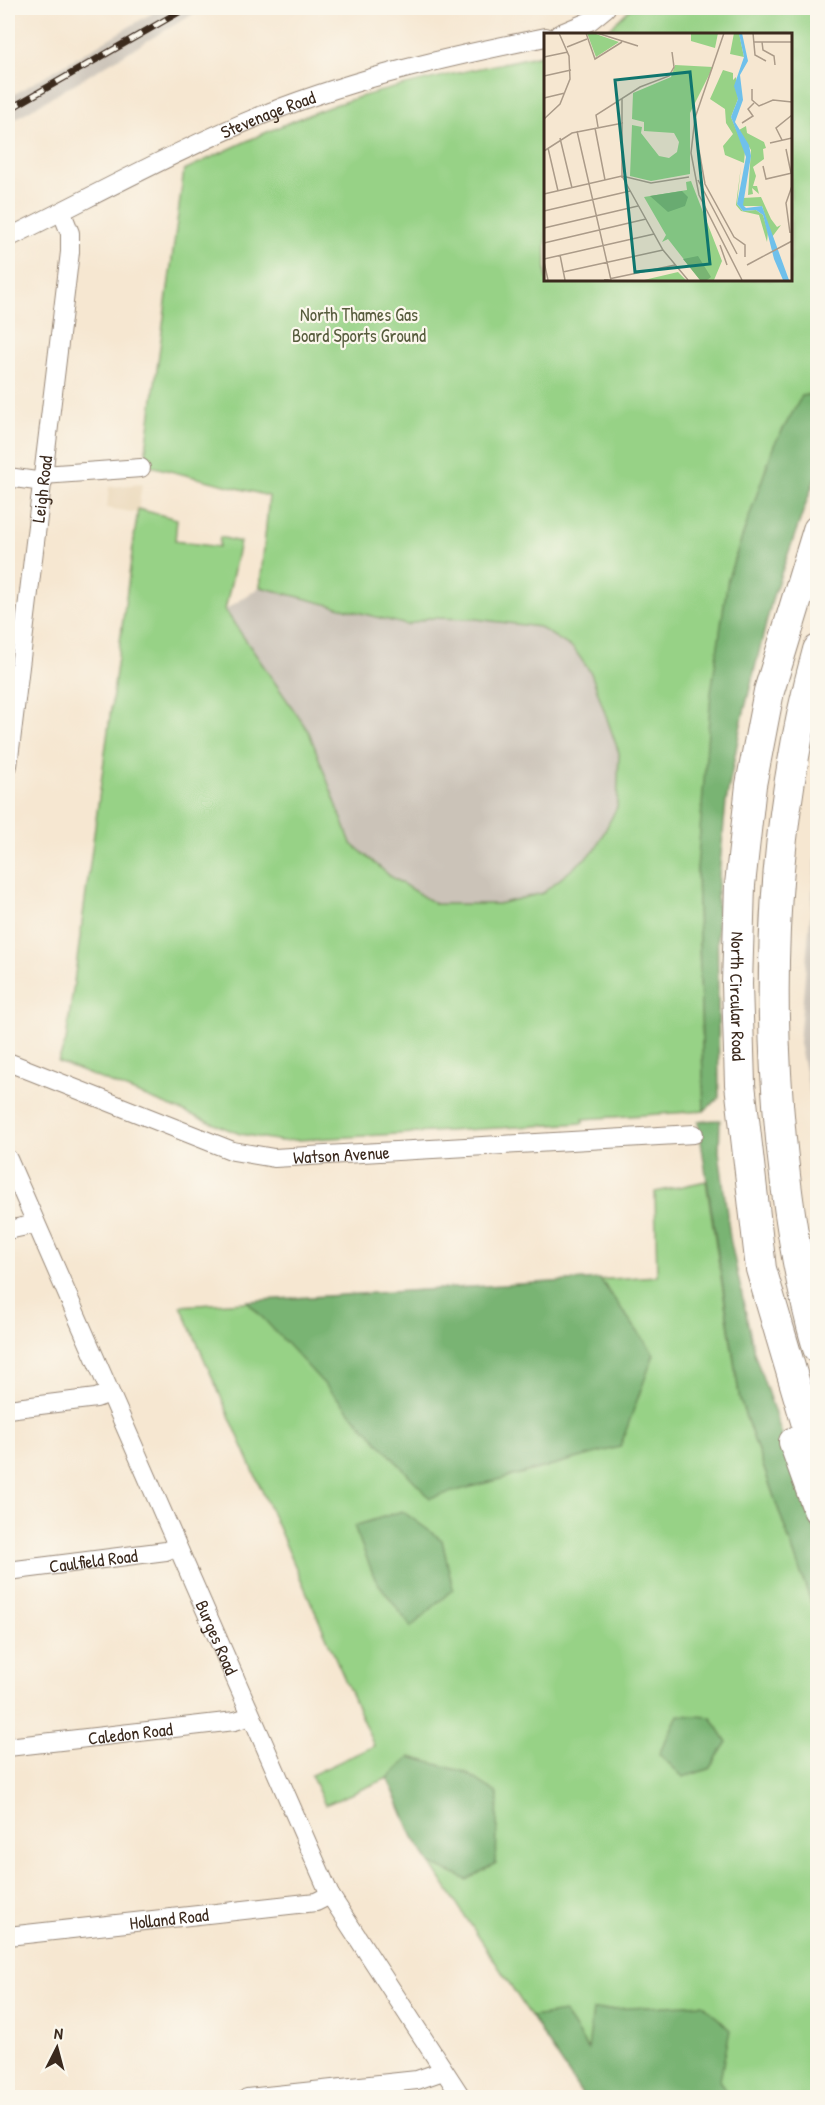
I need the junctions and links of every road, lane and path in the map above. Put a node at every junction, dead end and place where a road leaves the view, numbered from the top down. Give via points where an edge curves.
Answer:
1 (606, 8) edge
2 (561, 33) edge
3 (544, 37) edge
4 (62, 213) junction
5 (8, 238) edge
6 (141, 468) dead end
7 (8, 477) edge
8 (43, 478) junction
9 (818, 530) edge
10 (818, 650) edge
11 (8, 766) edge
12 (8, 1062) edge
13 (694, 1134) dead end
14 (8, 1159) edge
15 (785, 1181) junction
16 (36, 1224) junction
17 (8, 1230) edge
18 (818, 1264) edge
19 (761, 1269) junction
20 (818, 1348) edge
21 (110, 1393) junction
22 (8, 1409) edge
23 (818, 1462) edge
24 (818, 1509) edge
25 (176, 1546) junction
26 (8, 1570) edge
27 (251, 1716) junction
28 (8, 1747) edge
29 (330, 1895) junction
30 (8, 1936) edge
31 (443, 2071) junction
32 (247, 2097) edge
33 (462, 2097) edge

1 - 2 street via 590,21
3 - 4 street, Stevenage Road via 441,60 312,97 200,144
4 - 5 street, Stevenage Road
4 - 8 street, Leigh Road via 70,234 70,252
6 - 8 street
7 - 8 street
8 - 11 street, Leigh Road
9 - 19 highway, North Circular Road via 769,691 751,785 740,885 740,1084
10 - 15 highway, North Circular Road via 786,791 775,887 772,995 775,1082
12 - 13 street, Watson Avenue via 233,1151 274,1158
14 - 16 street, Burges Road
15 - 18 highway
15 - 20 highway, North Circular Road via 801,1291
16 - 17 street
16 - 21 street, Burges Road
19 - 23 highway, North Circular Road
19 - 24 highway via 785,1417
21 - 22 street
21 - 25 street, Burges Road
25 - 26 street, Caulfield Road via 166,1551
25 - 27 street, Burges Road
27 - 28 street, Caledon Road
27 - 29 street, Burges Road
29 - 30 street, Holland Road via 316,1902
29 - 31 street, Burges Road
31 - 32 street via 417,2080
31 - 33 street, Burges Road

